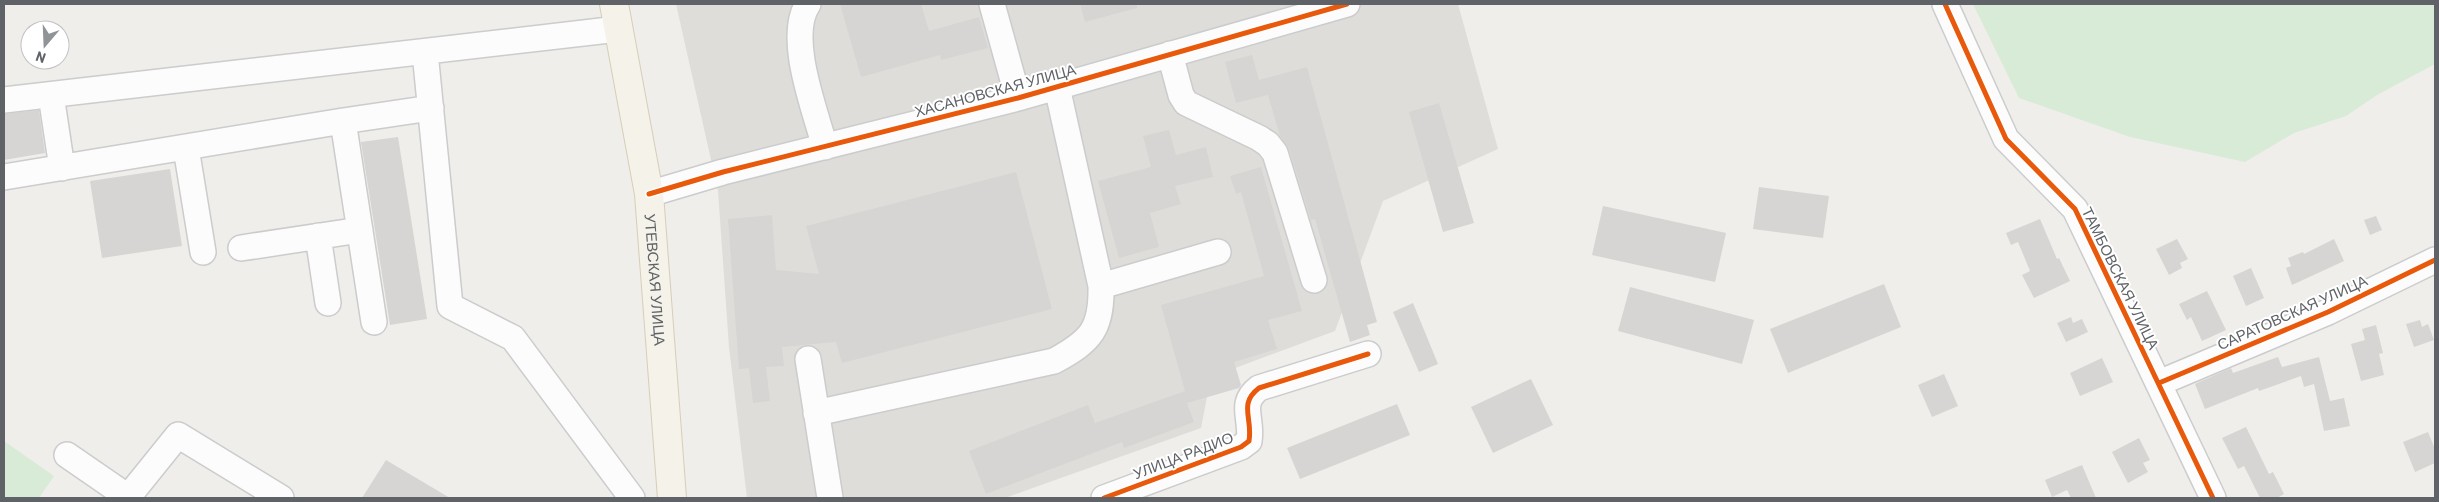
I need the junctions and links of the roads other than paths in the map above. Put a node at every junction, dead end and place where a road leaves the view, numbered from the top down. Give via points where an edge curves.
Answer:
1 (808, 4) edge
2 (992, 4) edge
3 (1347, 4) edge
4 (1944, 4) edge
5 (616, 16) edge
6 (425, 52) junction
7 (1170, 54) junction
8 (1057, 87) junction
9 (51, 95) junction
10 (1018, 98) junction
11 (4, 100) edge
12 (431, 108) junction
13 (343, 121) junction
14 (825, 147) junction
15 (186, 148) junction
16 (62, 168) junction
17 (4, 177) edge
18 (649, 194) junction
19 (360, 230) junction
20 (318, 236) junction
21 (241, 248) dead end
22 (203, 252) dead end
23 (1218, 252) dead end
24 (2435, 260) edge
25 (1314, 280) dead end
26 (1101, 286) junction
27 (328, 304) dead end
28 (374, 322) dead end
29 (1368, 354) dead end
30 (808, 359) dead end
31 (2158, 383) junction
32 (816, 413) junction
33 (67, 455) dead end
34 (281, 498) edge
35 (632, 498) edge
36 (672, 498) edge
37 (830, 498) edge
38 (1104, 498) edge
39 (2213, 498) edge

1 - 14 street via 802,13 799,46
2 - 10 street
3 - 7 street, ХАСАНОВСКАЯ УЛИЦА
4 - 31 street, ТАМБОВСКАЯ УЛИЦА via 2006,139 2075,209
5 - 6 street
5 - 18 main road, УТЕВСКАЯ УЛИЦА
6 - 9 street
6 - 12 street
7 - 8 street, ХАСАНОВСКАЯ УЛИЦА
7 - 25 street via 1186,103 1259,138 1275,153
8 - 10 street, ХАСАНОВСКАЯ УЛИЦА
8 - 26 street
9 - 11 street
9 - 16 street
10 - 14 street, ХАСАНОВСКАЯ УЛИЦА
12 - 13 street
12 - 35 street via 450,306 513,338
13 - 15 street
13 - 19 street
14 - 18 street, ХАСАНОВСКАЯ УЛИЦА
15 - 16 street
15 - 22 street
16 - 17 street
18 - 36 main road, УТЕВСКАЯ УЛИЦА
19 - 20 street
19 - 28 street
20 - 21 street
20 - 27 street
23 - 26 street
24 - 31 street, САРАТОВСКАЯ УЛИЦА via 2328,312
26 - 32 street via 1102,310 1093,332 1078,348 1054,361
29 - 38 street, УЛИЦА РАДИО via 1259,388 1250,394 1246,406 1251,431 1249,441 1241,447
30 - 32 street
31 - 39 street, ТАМБОВСКАЯ УЛИЦА
32 - 37 street
33 - 34 street via 128,496 178,435

